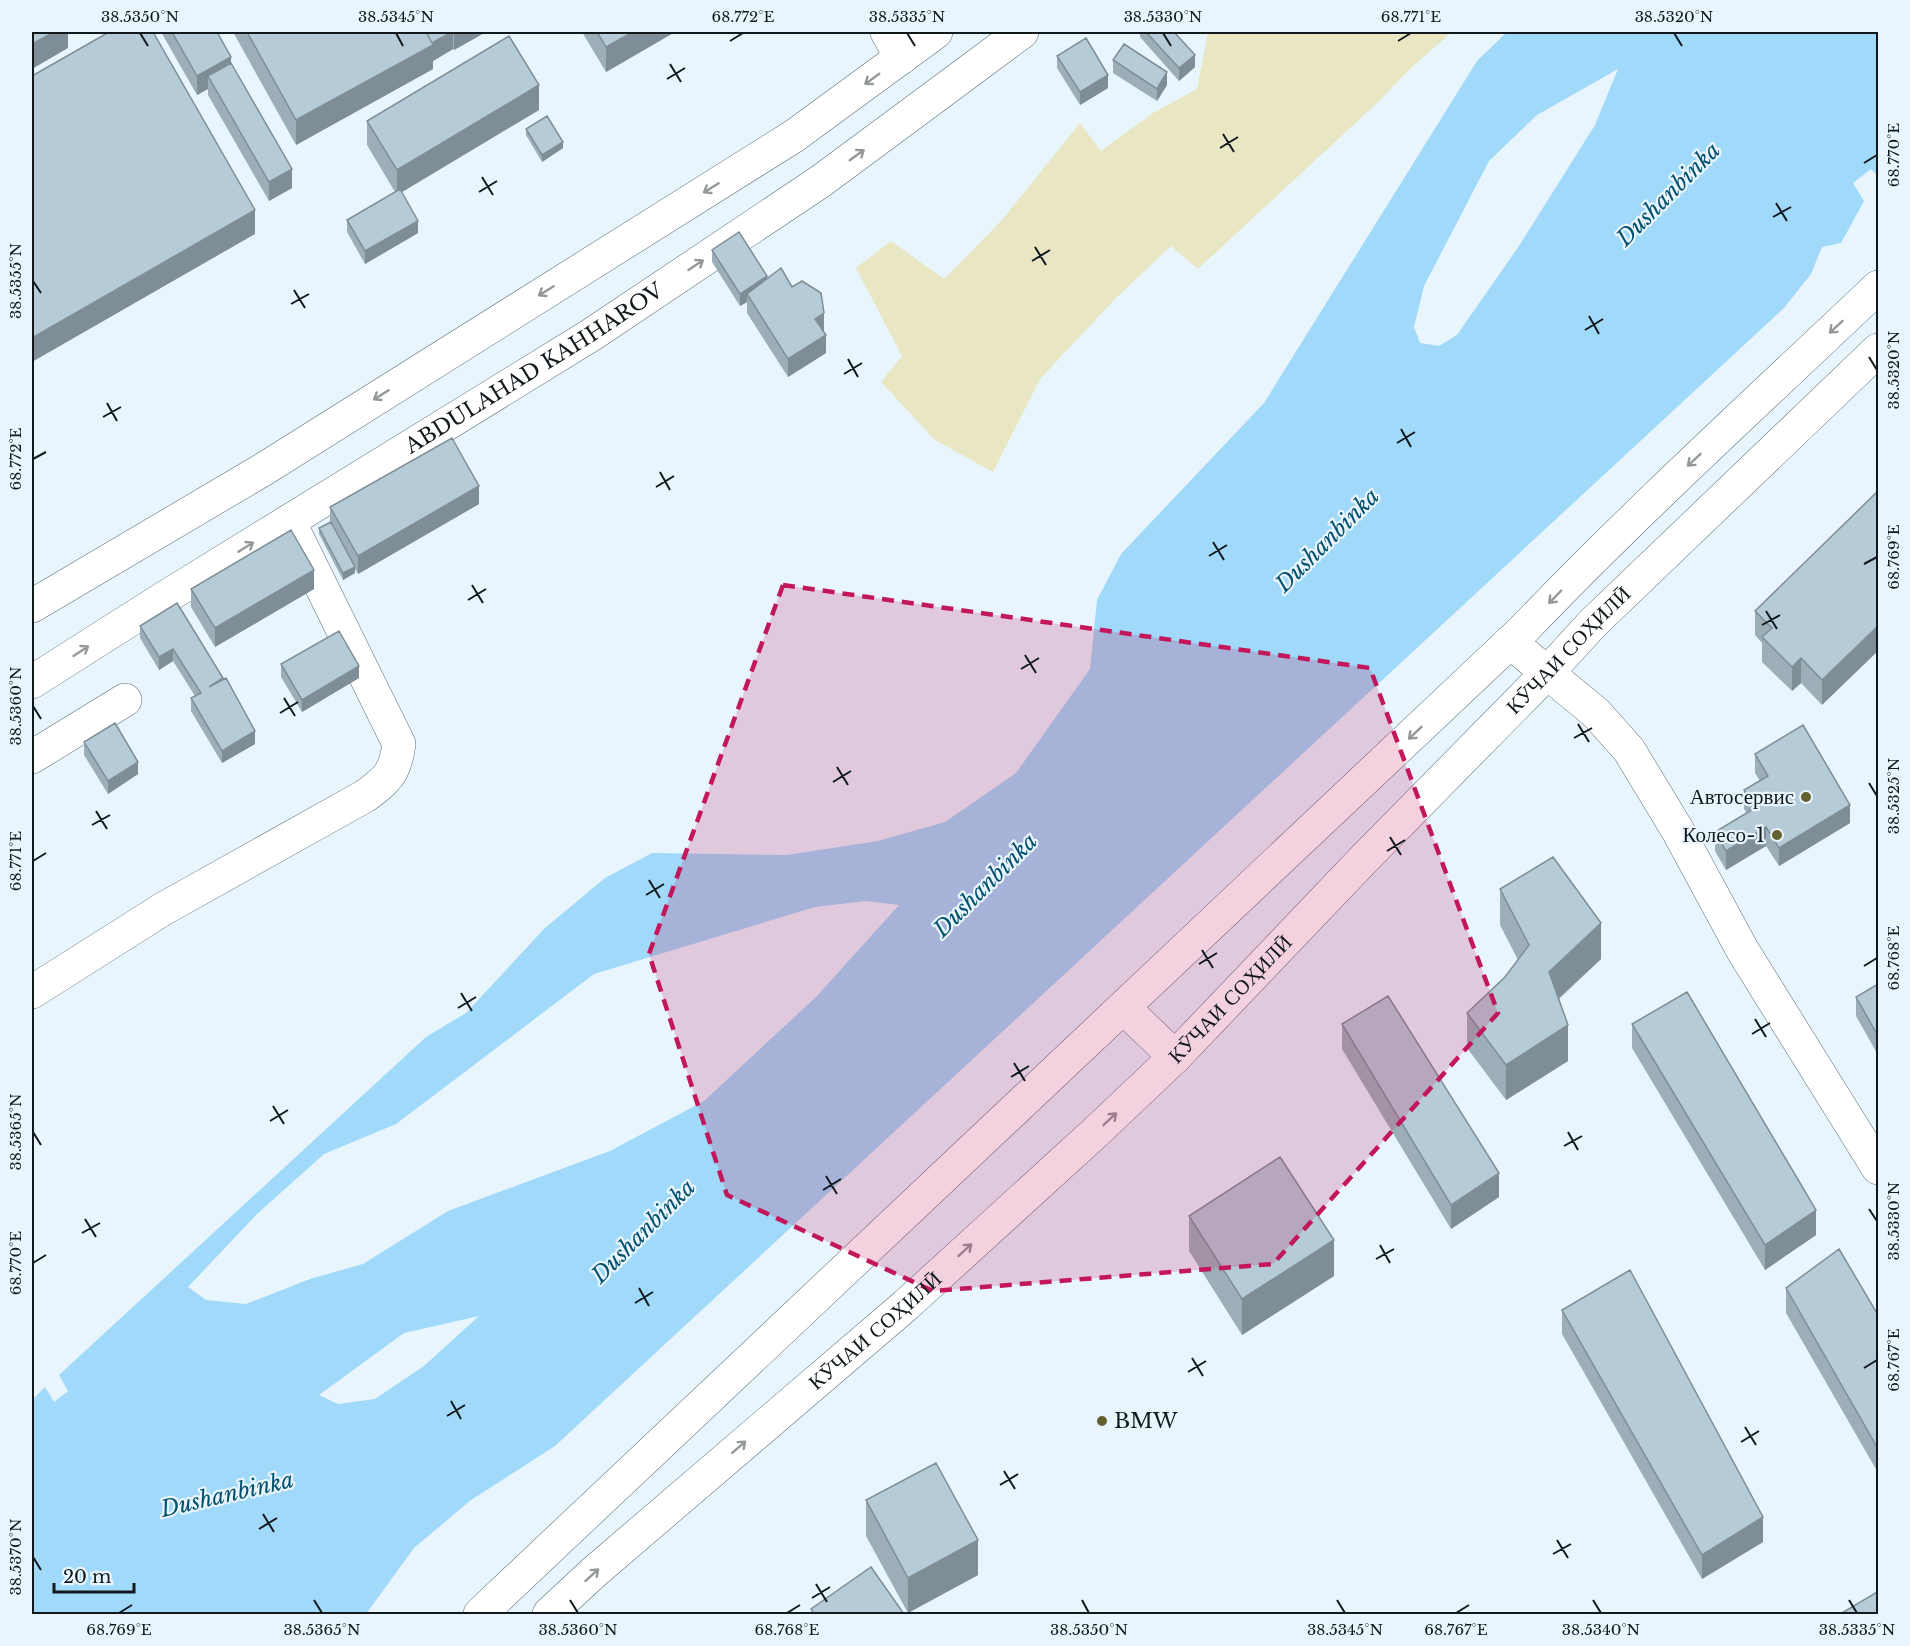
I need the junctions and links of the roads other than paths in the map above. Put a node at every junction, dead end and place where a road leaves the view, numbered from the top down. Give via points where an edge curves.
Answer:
1 (936, 32) edge
2 (1022, 32) edge
3 (894, 45) edge
4 (1878, 287) edge
5 (1878, 350) edge
6 (289, 521) junction
7 (32, 606) edge
8 (1510, 642) junction
9 (1548, 672) junction
10 (32, 682) edge
11 (125, 700) dead end
12 (32, 757) edge
13 (32, 992) edge
14 (1124, 1008) junction
15 (1175, 1057) junction
16 (1878, 1168) edge
17 (480, 1614) edge
18 (549, 1614) edge

1 - 3 main road
6 -> 2 main road, ABDULAHAD KAHHAROV via 591,335 802,194
3 -> 7 main road via 794,136 264,470
4 -> 8 main road via 1653,499
5 - 9 main road, КӮЧАИ СОҲИЛӢ via 1593,623
10 -> 6 main road, ABDULAHAD KAHHAROV
6 - 13 main road via 399,744 396,764 384,782 365,796 163,909
8 - 9 main road
8 -> 14 main road
9 - 15 main road, КӮЧАИ СОҲИЛӢ
9 - 16 main road via 1596,713 1629,750 1743,951
11 - 12 main road
14 - 15 main road
14 - 17 main road
18 -> 15 main road, КӮЧАИ СОҲИЛӢ via 906,1305

